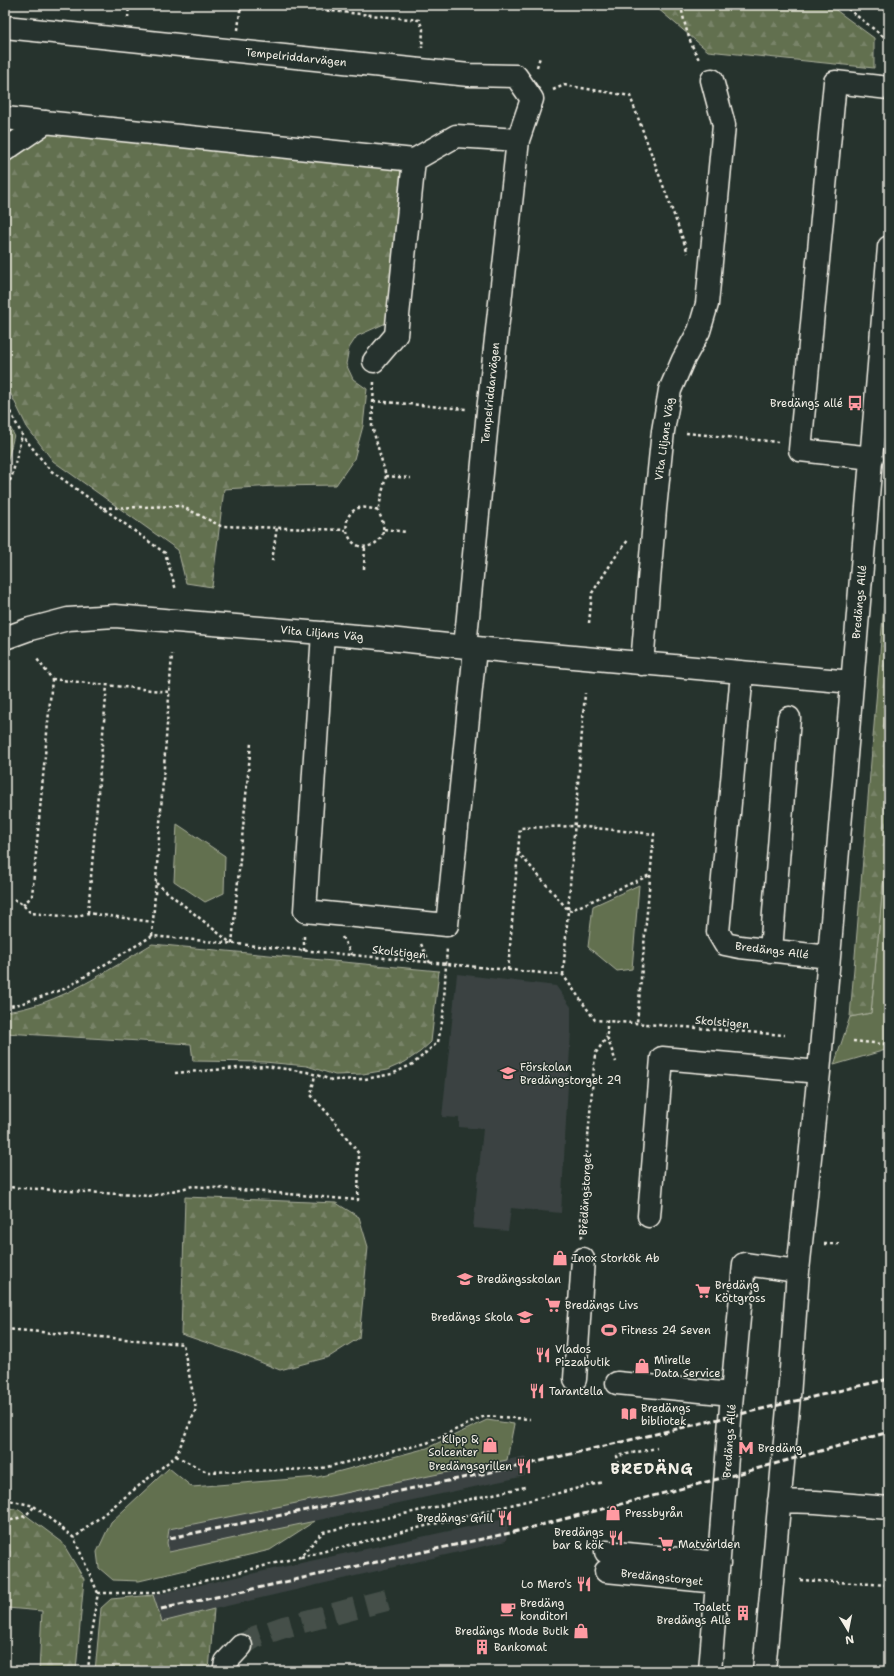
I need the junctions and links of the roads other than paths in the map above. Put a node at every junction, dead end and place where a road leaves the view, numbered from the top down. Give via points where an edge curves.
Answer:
1 (5, 27) edge
2 (712, 80) road end
3 (889, 88) edge
4 (5, 118) edge
5 (46, 122) junction
6 (518, 140) junction
7 (5, 150) edge
8 (414, 160) junction
9 (889, 247) edge
10 (374, 361) road end
11 (872, 458) junction
12 (323, 634) junction
13 (5, 638) edge
14 (470, 648) junction
15 (642, 664) junction
16 (742, 672) junction
17 (852, 682) junction
18 (789, 718) dead end
19 (771, 951) junction
20 (829, 957) junction
21 (819, 1072) junction
22 (649, 1216) dead end
23 (583, 1259) road end
24 (798, 1271) junction
25 (575, 1379) dead end
26 (617, 1383) dead end
27 (732, 1394) junction
28 (779, 1501) junction
29 (889, 1508) edge
30 (606, 1561) dead end
31 (718, 1573) junction
32 (241, 1646) tunnel mouth
33 (224, 1671) edge
34 (710, 1671) edge
35 (764, 1671) edge

1 - 6 street, Tempelriddarvägen via 469,75 516,76 532,99
2 - 15 street, Vita Liljans Väg via 724,125 707,304 699,331 670,390 655,509
3 - 11 street via 835,82 800,450
4 - 5 street
5 - 7 street
5 - 8 street
6 - 8 street via 456,136
6 - 14 street, Tempelriddarvägen via 489,403
8 - 10 street via 396,335
9 - 11 street, Bredängs Allé
11 - 17 street, Bredängs Allé
12 - 13 street, Vita Liljans Väg via 115,616 68,619
12 - 14 street, Vita Liljans Väg
12 - 14 street, Tempelriddarvägen via 305,911 329,914 446,925
14 - 15 street, Vita Liljans Väg
15 - 16 street, Vita Liljans Väg
16 - 17 street, Vita Liljans Väg
16 - 19 street, Bredängs Allé via 718,932 725,944
17 - 20 street, Bredängs Allé
18 - 19 street
19 - 20 street, Bredängs Allé
20 - 21 street, Bredängs Allé
21 - 22 street via 662,1058
21 - 24 street, Bredängs Allé
23 - 25 street
24 - 27 street, Bredängs Allé via 744,1264
24 - 28 street, Bredängs Allé
26 - 27 street
27 - 31 street, Bredängs Allé
28 - 29 street
28 - 35 street, Bredängs Allé
30 - 31 street, Bredängstorget
31 - 34 street, Bredängs Allé
32 - 33 street via 226,1662

